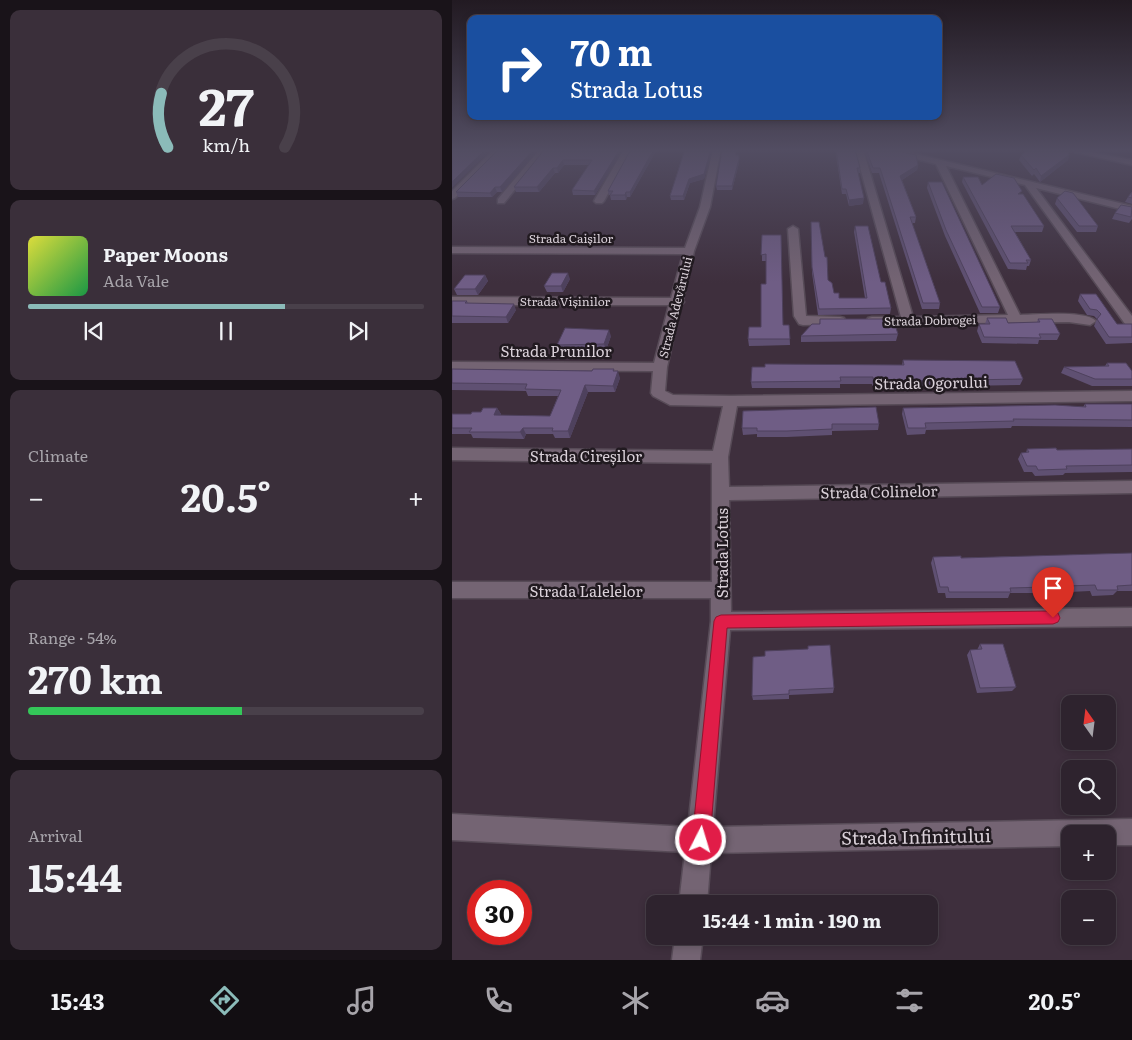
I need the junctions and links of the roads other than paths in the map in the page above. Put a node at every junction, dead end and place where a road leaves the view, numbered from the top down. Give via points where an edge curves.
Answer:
1 (507, 194) edge
2 (603, 194) edge
3 (708, 194) edge
4 (872, 194) edge
5 (955, 194) edge
6 (1035, 194) edge
7 (1067, 194) edge
8 (501, 201) dead end
9 (599, 201) dead end
10 (1132, 209) edge
11 (794, 230) dead end
12 (452, 250) edge
13 (689, 251) junction
14 (452, 301) edge
15 (678, 302) junction
16 (1016, 319) junction
17 (908, 320) junction
18 (1090, 321) dead end
19 (1132, 325) edge
20 (452, 366) edge
21 (660, 367) junction
22 (1132, 396) edge
23 (731, 400) junction
24 (452, 454) edge
25 (720, 456) junction
26 (1132, 487) edge
27 (721, 494) junction
28 (452, 590) edge
29 (721, 590) junction
30 (1132, 617) edge
31 (721, 621) junction
32 (452, 827) edge
33 (1132, 832) edge
34 (701, 840) junction
35 (694, 895) edge
36 (688, 945) edge
37 (686, 960) edge

1 - 8 street
2 - 9 street
3 - 13 street, Strada Adevărului
4 - 17 street
5 - 16 street
6 - 19 street
7 - 10 street
11 - 17 street, Strada Dobrogei via 803,321
12 - 13 street, Strada Caișilor
13 - 15 street, Strada Adevărului
14 - 15 street, Strada Vișinilor
15 - 21 street, Strada Adevărului
16 - 17 street, Strada Dobrogei
16 - 18 street, Strada Dobrogei
20 - 21 street, Strada Prunilor
21 - 23 street, Strada Adevărului via 658,393 662,397 670,400
22 - 23 street, Strada Ogorului
23 - 25 street
24 - 25 street, Strada Cireșilor
25 - 27 street
26 - 27 street, Strada Colinelor
27 - 29 street, Strada Lotus
28 - 29 street, Strada Lalelelor
29 - 31 street, Strada Lotus
30 - 31 street
31 - 34 street
32 - 34 street, Strada Infinitului
33 - 34 street, Strada Infinitului
34 - 35 street
36 - 37 street

